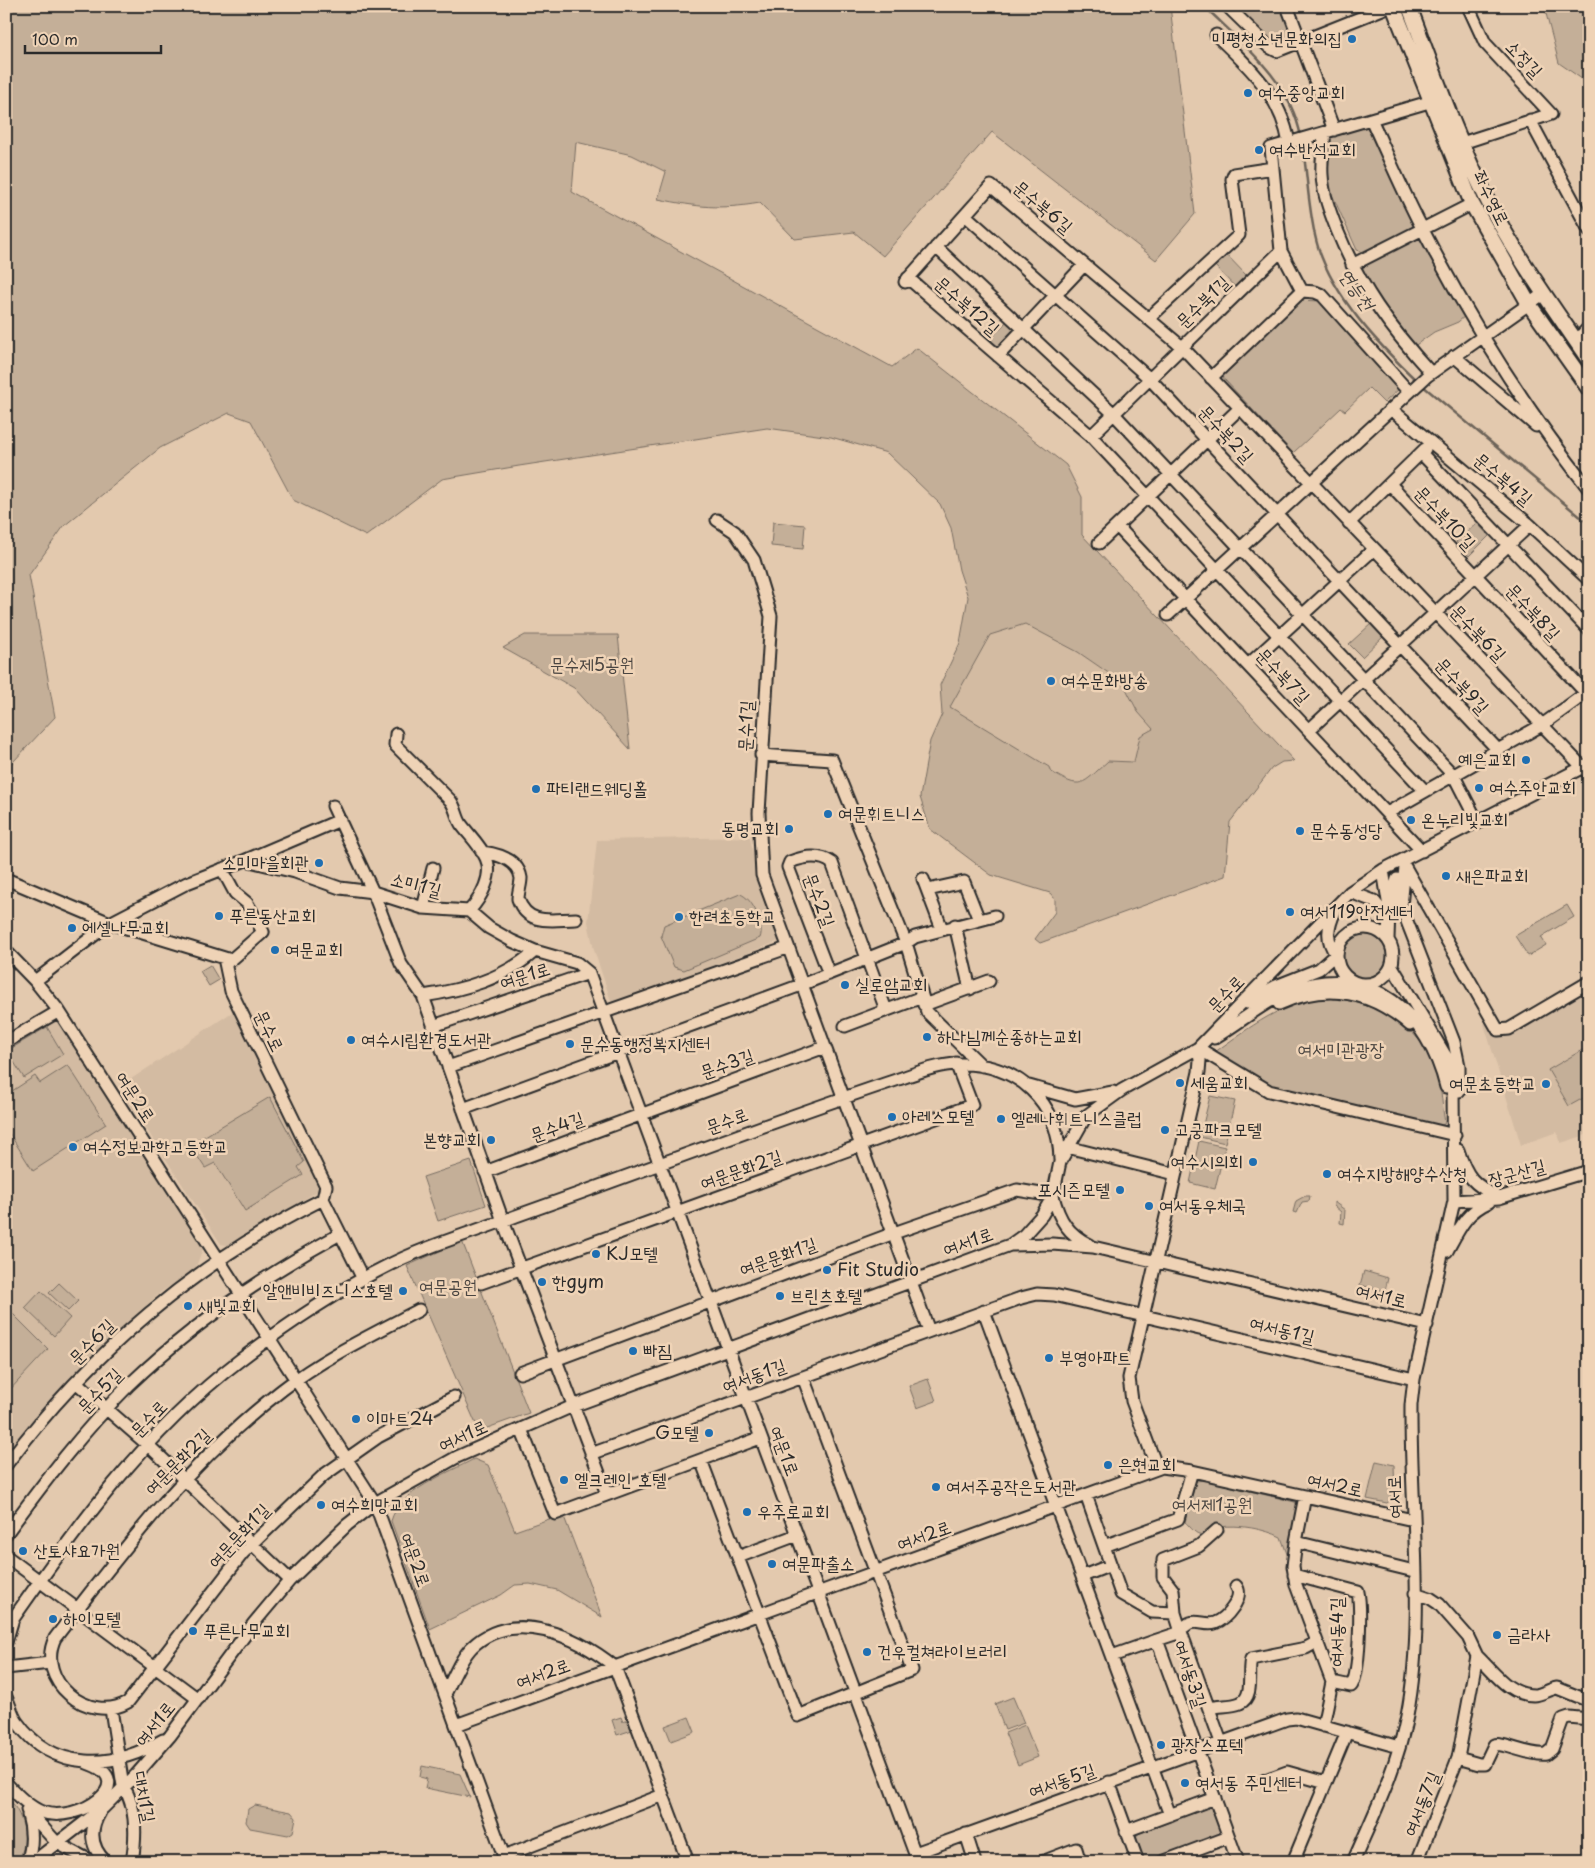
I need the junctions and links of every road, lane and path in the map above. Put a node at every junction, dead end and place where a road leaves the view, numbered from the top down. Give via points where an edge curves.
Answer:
1 (1227, 6) edge
2 (1287, 6) edge
3 (1392, 6) edge
4 (1409, 6) edge
5 (1468, 6) edge
6 (1216, 35) dead end
7 (1301, 42) junction
8 (1429, 102) junction
9 (1371, 120) junction
10 (1530, 120) junction
11 (1324, 133) junction
12 (1291, 142) junction
13 (1462, 143) junction
14 (1273, 168) junction
15 (1472, 204) junction
16 (965, 215) junction
17 (1422, 229) junction
18 (1589, 230) edge
19 (936, 247) junction
20 (1515, 250) junction
21 (1281, 251) junction
22 (1501, 258) junction
23 (1084, 265) junction
24 (1352, 265) junction
25 (906, 280) joint
26 (1302, 291) junction
27 (1543, 294) junction
28 (1056, 295) junction
29 (1529, 304) junction
30 (1148, 319) junction
31 (1589, 327) edge
32 (1023, 330) junction
33 (1483, 336) junction
34 (1576, 340) junction
35 (1182, 348) junction
36 (998, 356) junction
37 (1454, 356) junction
38 (1589, 360) edge
39 (1429, 375) junction
40 (1211, 378) junction
41 (1150, 379) junction
42 (1589, 388) edge
43 (1409, 392) junction
44 (1240, 408) junction
45 (1391, 409) junction
46 (1114, 414) junction
47 (1546, 434) junction
48 (1091, 436) junction
49 (1207, 440) junction
50 (1432, 443) junction
51 (1421, 454) junction
52 (1171, 474) junction
53 (1311, 483) junction
54 (1390, 484) junction
55 (1589, 489) edge
56 (1148, 496) junction
57 (1277, 514) junction
58 (717, 520) dead end
59 (1349, 522) junction
60 (1530, 525) junction
61 (1117, 526) junction
62 (1099, 543) dead end
63 (1508, 546) junction
64 (1240, 548) junction
65 (1374, 549) junction
66 (1217, 570) junction
67 (1476, 577) junction
68 (1589, 580) edge
69 (1340, 581) junction
70 (1186, 598) junction
71 (1436, 614) junction
72 (1168, 615) dead end
73 (1303, 615) junction
74 (1589, 630) edge
75 (1280, 636) junction
76 (1400, 646) junction
77 (1248, 665) junction
78 (1364, 680) junction
79 (1587, 692) edge
80 (1340, 701) junction
81 (1542, 725) junction
82 (1309, 730) junction
83 (396, 734) dead end
84 (1498, 750) junction
85 (762, 755) junction
86 (1587, 768) edge
87 (1454, 776) junction
88 (1425, 791) junction
89 (333, 806) dead end
90 (1387, 813) junction
91 (340, 820) junction
92 (1478, 823) junction
93 (1428, 848) junction
94 (482, 852) junction
95 (246, 860) junction
96 (433, 868) dead end
97 (1405, 868) junction
98 (222, 869) junction
99 (1383, 870) junction
100 (6, 879) edge
101 (373, 892) junction
102 (1350, 892) junction
103 (1339, 903) junction
104 (423, 908) junction
105 (469, 911) junction
106 (1389, 914) junction
107 (995, 916) dead end
108 (576, 919) dead end
109 (979, 920) junction
110 (110, 923) junction
111 (955, 925) junction
112 (942, 929) junction
113 (1388, 939) junction
114 (906, 943) junction
115 (787, 948) junction
116 (535, 951) junction
117 (6, 952) edge
118 (1336, 954) junction
119 (224, 958) junction
120 (867, 959) junction
121 (1392, 966) junction
122 (589, 974) junction
123 (829, 974) junction
124 (35, 981) junction
125 (989, 981) dead end
126 (1589, 982) edge
127 (1362, 984) junction
128 (801, 986) junction
129 (970, 989) junction
130 (423, 996) junction
131 (923, 1001) junction
132 (886, 1010) junction
133 (1234, 1010) junction
134 (59, 1011) junction
135 (605, 1012) junction
136 (433, 1026) junction
137 (845, 1026) dead end
138 (1235, 1026) junction
139 (1428, 1041) junction
140 (6, 1042) edge
141 (825, 1047) junction
142 (1198, 1048) junction
143 (619, 1052) junction
144 (956, 1063) junction
145 (982, 1066) junction
146 (448, 1067) junction
147 (1026, 1085) junction
148 (1122, 1090) junction
149 (844, 1097) junction
150 (463, 1110) junction
151 (641, 1114) junction
152 (1455, 1134) junction
153 (861, 1145) junction
154 (1067, 1147) junction
155 (1060, 1162) junction
156 (659, 1164) junction
157 (1589, 1171) edge
158 (485, 1172) junction
159 (1175, 1174) junction
160 (1053, 1196) junction
161 (1499, 1198) junction
162 (323, 1199) junction
163 (1454, 1201) junction
164 (676, 1212) junction
165 (503, 1222) junction
166 (894, 1233) junction
167 (340, 1234) junction
168 (1010, 1245) junction
169 (1093, 1247) junction
170 (219, 1259) junction
171 (1154, 1261) junction
172 (1441, 1261) junction
173 (520, 1268) junction
174 (363, 1279) junction
175 (911, 1281) junction
176 (481, 1283) dead end
177 (241, 1294) junction
178 (710, 1300) junction
179 (419, 1310) dead end
180 (984, 1311) junction
181 (1142, 1316) junction
182 (1427, 1325) junction
183 (929, 1331) junction
184 (270, 1339) junction
185 (728, 1349) junction
186 (555, 1359) junction
187 (520, 1373) dead end
188 (803, 1377) junction
189 (1414, 1379) junction
190 (296, 1380) junction
191 (77, 1383) junction
192 (454, 1398) dead end
193 (745, 1398) junction
194 (573, 1406) junction
195 (106, 1409) junction
196 (521, 1429) junction
197 (760, 1438) junction
198 (148, 1445) junction
199 (591, 1454) junction
200 (347, 1458) junction
201 (701, 1460) junction
202 (6, 1465) edge
203 (1157, 1468) junction
204 (1192, 1471) junction
205 (182, 1479) junction
206 (607, 1494) junction
207 (1086, 1495) junction
208 (1305, 1496) junction
209 (375, 1503) junction
210 (1056, 1506) junction
211 (1413, 1520) junction
212 (1217, 1530) dead end
213 (6, 1534) edge
214 (796, 1535) junction
215 (1296, 1542) junction
216 (251, 1544) junction
217 (1104, 1546) junction
218 (6, 1556) edge
219 (738, 1557) junction
220 (1111, 1565) junction
221 (1414, 1571) junction
222 (875, 1572) junction
223 (1294, 1574) junction
224 (1083, 1576) junction
225 (39, 1579) junction
226 (290, 1580) junction
227 (1236, 1586) dead end
228 (818, 1593) junction
229 (1415, 1593) junction
230 (78, 1608) junction
231 (1175, 1613) junction
232 (759, 1614) junction
233 (14, 1618) junction
234 (6, 1629) edge
235 (1181, 1630) junction
236 (1157, 1640) junction
237 (6, 1642) edge
238 (1318, 1642) junction
239 (1112, 1656) junction
240 (1478, 1656) junction
241 (50, 1663) junction
242 (156, 1667) junction
243 (615, 1667) junction
244 (6, 1668) edge
245 (1332, 1682) junction
246 (855, 1693) junction
247 (445, 1694) junction
248 (6, 1698) edge
249 (198, 1699) junction
250 (1589, 1701) edge
251 (1209, 1708) junction
252 (112, 1709) junction
253 (6, 1710) edge
254 (1589, 1718) edge
255 (16, 1721) junction
256 (456, 1725) junction
257 (1323, 1726) junction
258 (1346, 1732) junction
259 (170, 1736) junction
260 (1221, 1742) junction
261 (1399, 1747) junction
262 (1197, 1750) junction
263 (119, 1758) junction
264 (1458, 1758) junction
265 (86, 1763) junction
266 (1151, 1767) junction
267 (1265, 1780) dead end
268 (1109, 1782) junction
269 (1326, 1783) junction
270 (123, 1786) junction
271 (9, 1787) edge
272 (663, 1795) junction
273 (1215, 1798) junction
274 (103, 1808) junction
275 (27, 1810) junction
276 (1170, 1815) junction
277 (1126, 1831) junction
278 (966, 1834) junction
279 (1229, 1836) junction
280 (57, 1843) junction
281 (917, 1857) edge
282 (505, 1859) edge
283 (27, 1862) edge
284 (33, 1862) edge
285 (94, 1862) edge
286 (106, 1862) edge
287 (132, 1862) edge
288 (688, 1862) edge
289 (975, 1862) edge
290 (1042, 1862) edge
291 (1080, 1862) edge
292 (1138, 1862) edge
293 (1162, 1862) edge
294 (1238, 1862) edge
295 (1293, 1862) edge
296 (1353, 1862) edge
297 (1417, 1862) edge

1 - 7 street via 1274,50 1280,51
2 - 7 street
3 - 7 street
3 - 8 main road, 좌수영로
4 - 13 main road, 좌수영로
5 - 10 street, 소정길 via 1485,43 1551,114
6 - 12 street via 1264,84 1283,117
7 - 11 street
8 - 9 street
8 - 15 main road, 좌수영로
9 - 11 street
9 - 17 street
10 - 13 street, 소정길
10 - 18 street
11 - 12 street
11 - 24 street via 1324,187 1330,212
12 - 14 street via 1271,148
13 - 20 main road, 좌수영로 via 1489,204
14 - 21 street
14 - 30 street via 1234,174 1238,235
15 - 17 street
15 - 22 main road, 좌수영로
16 - 19 street, 문수북6길
16 - 23 street, 문수북6길 via 991,186
16 - 28 street
17 - 24 street
17 - 33 street
19 - 25 street, 문수북6길
19 - 32 street, 문수북12길
20 - 22 main road
20 - 27 main road, 좌수영로
21 - 26 street
21 - 35 street, 문수북1길
22 - 29 main road, 좌수영로
23 - 28 street, 문수북12길
23 - 30 street, 문수북6길
24 - 39 street via 1387,322
25 - 36 street, 문수북12길
26 - 40 street
26 - 43 street via 1322,295
27 - 29 street
27 - 34 main road, 좌수영로
28 - 32 street, 문수북12길
28 - 41 street
29 - 33 street
29 - 42 main road, 좌수영로
30 - 35 street, 문수북6길
31 - 34 street
32 - 36 street, 문수북12길
32 - 46 street
33 - 37 street
33 - 47 street
34 - 38 main road, 좌수영로
35 - 40 street, 문수북6길
35 - 41 street, 문수북1길
36 - 48 street
37 - 39 street
37 - 47 street
39 - 43 street
40 - 44 street, 문수북6길
41 - 46 street, 문수북1길
41 - 49 street, 문수북2길
43 - 45 street
44 - 49 street
44 - 53 street, 문수북6길
45 - 50 street, 문수북4길
45 - 53 street
46 - 48 street, 문수북1길
46 - 52 street
47 - 55 street
48 - 56 street
49 - 52 street
49 - 57 street, 문수북2길
50 - 51 street
50 - 60 street, 문수북4길
51 - 54 street
51 - 63 street, 문수북10길
52 - 56 street
52 - 64 street
53 - 57 street
53 - 59 street, 문수북6길
54 - 59 street
54 - 67 street, 문수북10길
56 - 61 street
56 - 66 street
57 - 64 street
57 - 69 street, 문수북2길
58 - 85 street, 문수1길 via 735,532 754,560 771,616
59 - 65 street, 문수북6길
60 - 63 street, 문수북10길
60 - 68 street, 문수북4길
61 - 62 street
61 - 70 street, 문수북7길
63 - 67 street, 문수북10길
63 - 74 street, 문수북8길
64 - 66 street
64 - 73 street
65 - 69 street
65 - 71 street, 문수북6길
66 - 70 street
66 - 75 street
67 - 71 street, 문수북10길
67 - 79 street, 문수북8길
69 - 73 street
69 - 76 street, 문수북9길
70 - 72 street
70 - 77 street, 문수북7길
71 - 76 street, 문수북10길
71 - 81 street, 문수북6길
73 - 75 street
73 - 78 street
75 - 77 street
75 - 80 street
76 - 78 street, 문수북10길
76 - 84 street, 문수북9길
77 - 82 street, 문수북7길
78 - 80 street, 문수북10길
78 - 87 street
79 - 81 street, 문수북8길
80 - 82 street, 문수북10길
80 - 88 street
81 - 84 street
81 - 86 street, 문수북6길
82 - 90 street, 문수북7길
83 - 94 street via 395,745 455,806 461,823
84 - 87 street
85 - 114 street via 832,760
85 - 115 street, 문수1길 via 760,860 766,891
86 - 92 street
87 - 88 street
87 - 92 street
88 - 90 street
89 - 91 street
90 - 93 street, 문수북7길
91 - 95 street
91 - 101 street
92 - 93 street
93 - 97 street
93 - 99 street, 문수로
94 - 105 street via 488,862 487,879
94 - 108 street via 499,855 516,867 521,879 518,899 530,917 539,920
95 - 98 street
95 - 101 street, 소미1길 via 340,888
96 - 104 street
97 - 106 street via 1397,878
97 - 126 street via 1498,1030 1509,1029
97 - 152 street via 1401,906 1454,1042 1459,1066
98 - 110 street via 187,882
98 - 119 street via 263,932 232,959
99 - 102 street, 문수로
99 - 106 street
100 - 110 street
101 - 104 street, 소미1길
101 - 130 street via 401,964
102 - 103 street, 문수로
102 - 106 street via 1374,901
103 - 118 street via 1328,932 1330,945
103 - 133 street, 문수로
104 - 105 street, 소미1길
105 - 116 street via 493,931
106 - 113 street
107 - 109 street
109 - 111 street
109 - 112 street via 964,882 926,885
110 - 119 street
110 - 124 street
111 - 112 street
111 - 129 street
112 - 114 street
113 - 118 street via 1374,929 1357,929 1342,938
113 - 121 street via 1394,952
114 - 120 street
114 - 131 street
115 - 128 street, 문수1길
115 - 135 street
116 - 122 street via 577,963
116 - 130 street via 500,975 456,991
117 - 124 street, 여문2로
118 - 127 street via 1341,970 1353,982
118 - 133 street via 1316,971 1276,986
119 - 162 street, 문수로 via 231,991 326,1186
120 - 123 street
120 - 123 street, 문수2길 via 831,862 809,857 791,861 788,867
120 - 132 street, 문수2길
121 - 127 street via 1379,980
121 - 152 street via 1447,1058 1453,1089
122 - 135 street, 여문1로
122 - 136 street, 여문1로
123 - 128 street
124 - 134 street, 여문2로
125 - 129 street
127 - 138 street via 1318,982 1295,989
127 - 139 street via 1399,1005
128 - 141 street, 문수1길
128 - 143 street
129 - 131 street
130 - 136 street
131 - 132 street
131 - 145 street via 927,1012
132 - 137 street
133 - 142 street, 문수로
134 - 140 street
134 - 170 street, 여문2로
135 - 143 street, 여문1로
135 - 146 street
136 - 146 street
138 - 139 street via 1304,994 1341,993 1382,1004
138 - 142 street
139 - 152 street via 1443,1074
141 - 149 street, 문수1길
141 - 151 street, 문수3길
142 - 148 street, 문수로
142 - 152 street via 1268,1091
142 - 159 street via 1200,1066
143 - 150 street
143 - 151 street, 여문1로
144 - 145 street, 문수로
144 - 149 street, 문수로
144 - 153 street, 여문문화2길 via 972,1104
145 - 147 street, 문수로 via 1015,1076
146 - 150 street
147 - 148 street via 1061,1097 1079,1099
147 - 155 street, 문수로 via 1048,1113 1057,1135
148 - 154 street via 1086,1116
149 - 153 street, 문수1길
149 - 156 street, 문수로
150 - 158 street
151 - 156 street, 여문1로
151 - 158 street, 문수4길
152 - 161 street via 1470,1178
152 - 163 street, 여서로
153 - 164 street, 여문문화2길
153 - 166 street, 문수1길
154 - 155 street
154 - 159 street
155 - 160 street
156 - 164 street, 여문1로
156 - 165 street, 문수로
157 - 161 street, 장군산길
158 - 165 street
159 - 171 street
160 - 166 street, 여문문화1길 via 1017,1190
160 - 168 street, 여서1로 via 1032,1227
160 - 169 street via 1066,1228
161 - 163 street, 장군산길
161 - 172 street via 1476,1208 1465,1218
162 - 167 street, 문수로
162 - 170 street
163 - 172 street, 여서로
164 - 173 street, 여문문화2길
164 - 178 street, 여문1로
165 - 173 street
165 - 174 street, 문수로 via 415,1254
166 - 175 street, 문수1길
166 - 178 street, 여문문화1길
167 - 174 street, 문수로
167 - 177 street
168 - 169 street
168 - 175 street, 여서1로
169 - 171 street, 여서1로
170 - 177 street, 여문2로
170 - 191 street, 문수6길 via 145,1316
171 - 181 street
171 - 182 street, 여서1로
172 - 182 street, 여서로
173 - 176 street, 여문문화2길
173 - 186 street
174 - 184 street, 문수로
175 - 183 street
175 - 185 street, 여서1로
177 - 184 street, 여문2로
177 - 195 street, 문수5길 via 151,1365
178 - 185 street, 여문1로
178 - 186 street, 여문문화1길
179 - 190 street, 여문문화2길
180 - 181 street, 여서동1길 via 1037,1294
180 - 183 street, 여서동1길
180 - 210 street
181 - 189 street, 여서동1길
181 - 203 street via 1128,1387
182 - 189 street, 여서로
183 - 188 street, 여서동1길
184 - 190 street, 여문2로
184 - 198 street, 문수로 via 201,1393
185 - 193 street, 여문1로
185 - 194 street, 여서1로
186 - 187 street, 여문문화1길
186 - 194 street
188 - 193 street, 여서동1길
188 - 222 street
189 - 211 street, 여서로 via 1411,1414
190 - 200 street, 여문2로
190 - 205 street, 여문문화2길
191 - 195 street
191 - 202 street, 문수6길
192 - 200 street, 여문문화1길 via 398,1425
193 - 197 street, 여문1로
193 - 199 street, 여서동1길
194 - 196 street, 여서1로
194 - 199 street
195 - 198 street
195 - 213 street, 문수5길 via 61,1460
196 - 206 street via 555,1514
196 - 209 street, 여서1로 via 456,1457
197 - 201 street
197 - 214 street, 여문1로
198 - 205 street
198 - 225 street, 문수로 via 111,1486
199 - 206 street
200 - 209 street, 여문2로
200 - 216 street, 여문문화1길 via 324,1475
201 - 206 street
201 - 219 street
203 - 204 street, 여서2로
203 - 207 street, 여서2로
204 - 208 street, 여서2로
204 - 217 street via 1178,1519
205 - 216 street
205 - 230 street, 여문문화2길
207 - 210 street, 여서2로
207 - 217 street
208 - 211 street, 여서2로
208 - 215 street, 여서동4길
209 - 226 street, 여서1로
209 - 247 street, 여문2로
210 - 222 street, 여서2로
210 - 224 street
211 - 221 street, 여서로
212 - 231 street, 여서동3길 via 1200,1546 1163,1560 1163,1577 1173,1590
214 - 219 street
214 - 228 street, 여문1로
215 - 221 street
215 - 223 street, 여서동4길
216 - 226 street
216 - 242 street, 여문문화1길
217 - 220 street
218 - 225 street
219 - 232 street
220 - 224 street
220 - 231 street via 1124,1597 1152,1612
221 - 229 street, 여서로
222 - 228 street, 여서2로
222 - 246 street via 912,1670
223 - 238 street, 여서동4길
223 - 245 street, 여서동4길 via 1358,1592 1358,1655 1354,1683 1350,1686
224 - 239 street
225 - 230 street
225 - 233 street, 문수로
226 - 249 street, 여서1로
227 - 235 street via 1239,1594 1237,1603 1220,1620 1211,1624 1192,1622
228 - 232 street, 여서2로
228 - 246 street, 여문1로
229 - 240 street via 1438,1604 1468,1637
229 - 261 street, 여서로 via 1414,1672
230 - 241 street, 여문문화2길 via 55,1638
230 - 242 street
231 - 235 street, 여서동3길
232 - 243 street, 여서2로
232 - 246 street via 798,1716
233 - 234 street, 문수로
233 - 237 street
235 - 236 street, 여서동3길
235 - 251 street
236 - 239 street
236 - 262 street, 여서동3길
238 - 245 street, 여서동4길
238 - 251 street via 1306,1648 1251,1659 1244,1700
239 - 266 street
240 - 250 street via 1500,1681 1522,1692 1537,1695 1557,1688
240 - 264 street, 여서동7길
241 - 244 street
241 - 252 street via 60,1686 74,1699 94,1708
242 - 249 street
242 - 252 street, 여문문화1길 via 128,1702
243 - 247 street via 588,1647 564,1637 525,1628 512,1629 473,1647
243 - 256 street, 여서2로
243 - 272 street
245 - 257 street, 여서동4길
246 - 281 street, 여문1로
247 - 256 street, 여문2로
248 - 255 street
249 - 259 street, 여서1로
251 - 260 street
252 - 263 street, 대치1길
253 - 255 street
254 - 264 street, 여서동7길 via 1563,1719 1552,1749 1546,1754 1527,1754 1499,1744 1494,1746 1485,1764
255 - 265 street via 40,1746 61,1757
256 - 282 street, 여문2로
257 - 258 street, 여서동5길
257 - 260 street, 여서동5길 via 1292,1718
258 - 261 street, 여서동5길
258 - 269 street
259 - 263 street via 151,1747
259 - 270 street, 여서1로
260 - 262 street, 여서동5길
261 - 296 street, 여서로 via 1391,1775
262 - 266 street, 여서동5길
262 - 273 street, 여서동3길
263 - 265 street
263 - 270 street, 대치1길
264 - 297 street, 여서동7길
265 - 271 street via 104,1773 109,1784 102,1799 87,1808 66,1814 40,1811
266 - 268 street, 여서동5길
266 - 276 street
267 - 269 street via 1287,1772
268 - 277 street
268 - 278 street, 여서동5길
269 - 295 street
270 - 274 street, 여서1로
270 - 287 street, 대치1길 via 132,1806
271 - 275 street
272 - 282 street
272 - 288 street
273 - 276 street
273 - 279 street, 여서동3길
274 - 280 street, 여서1로
274 - 286 street via 94,1823 92,1837 98,1853
275 - 280 street
275 - 283 street via 33,1830 32,1850
276 - 277 street
277 - 292 street
278 - 281 street, 여서동5길
278 - 289 street
279 - 293 street
279 - 294 street, 여서동3길
280 - 284 street, 여서1로
280 - 285 street
290 - 291 street via 1076,1849

